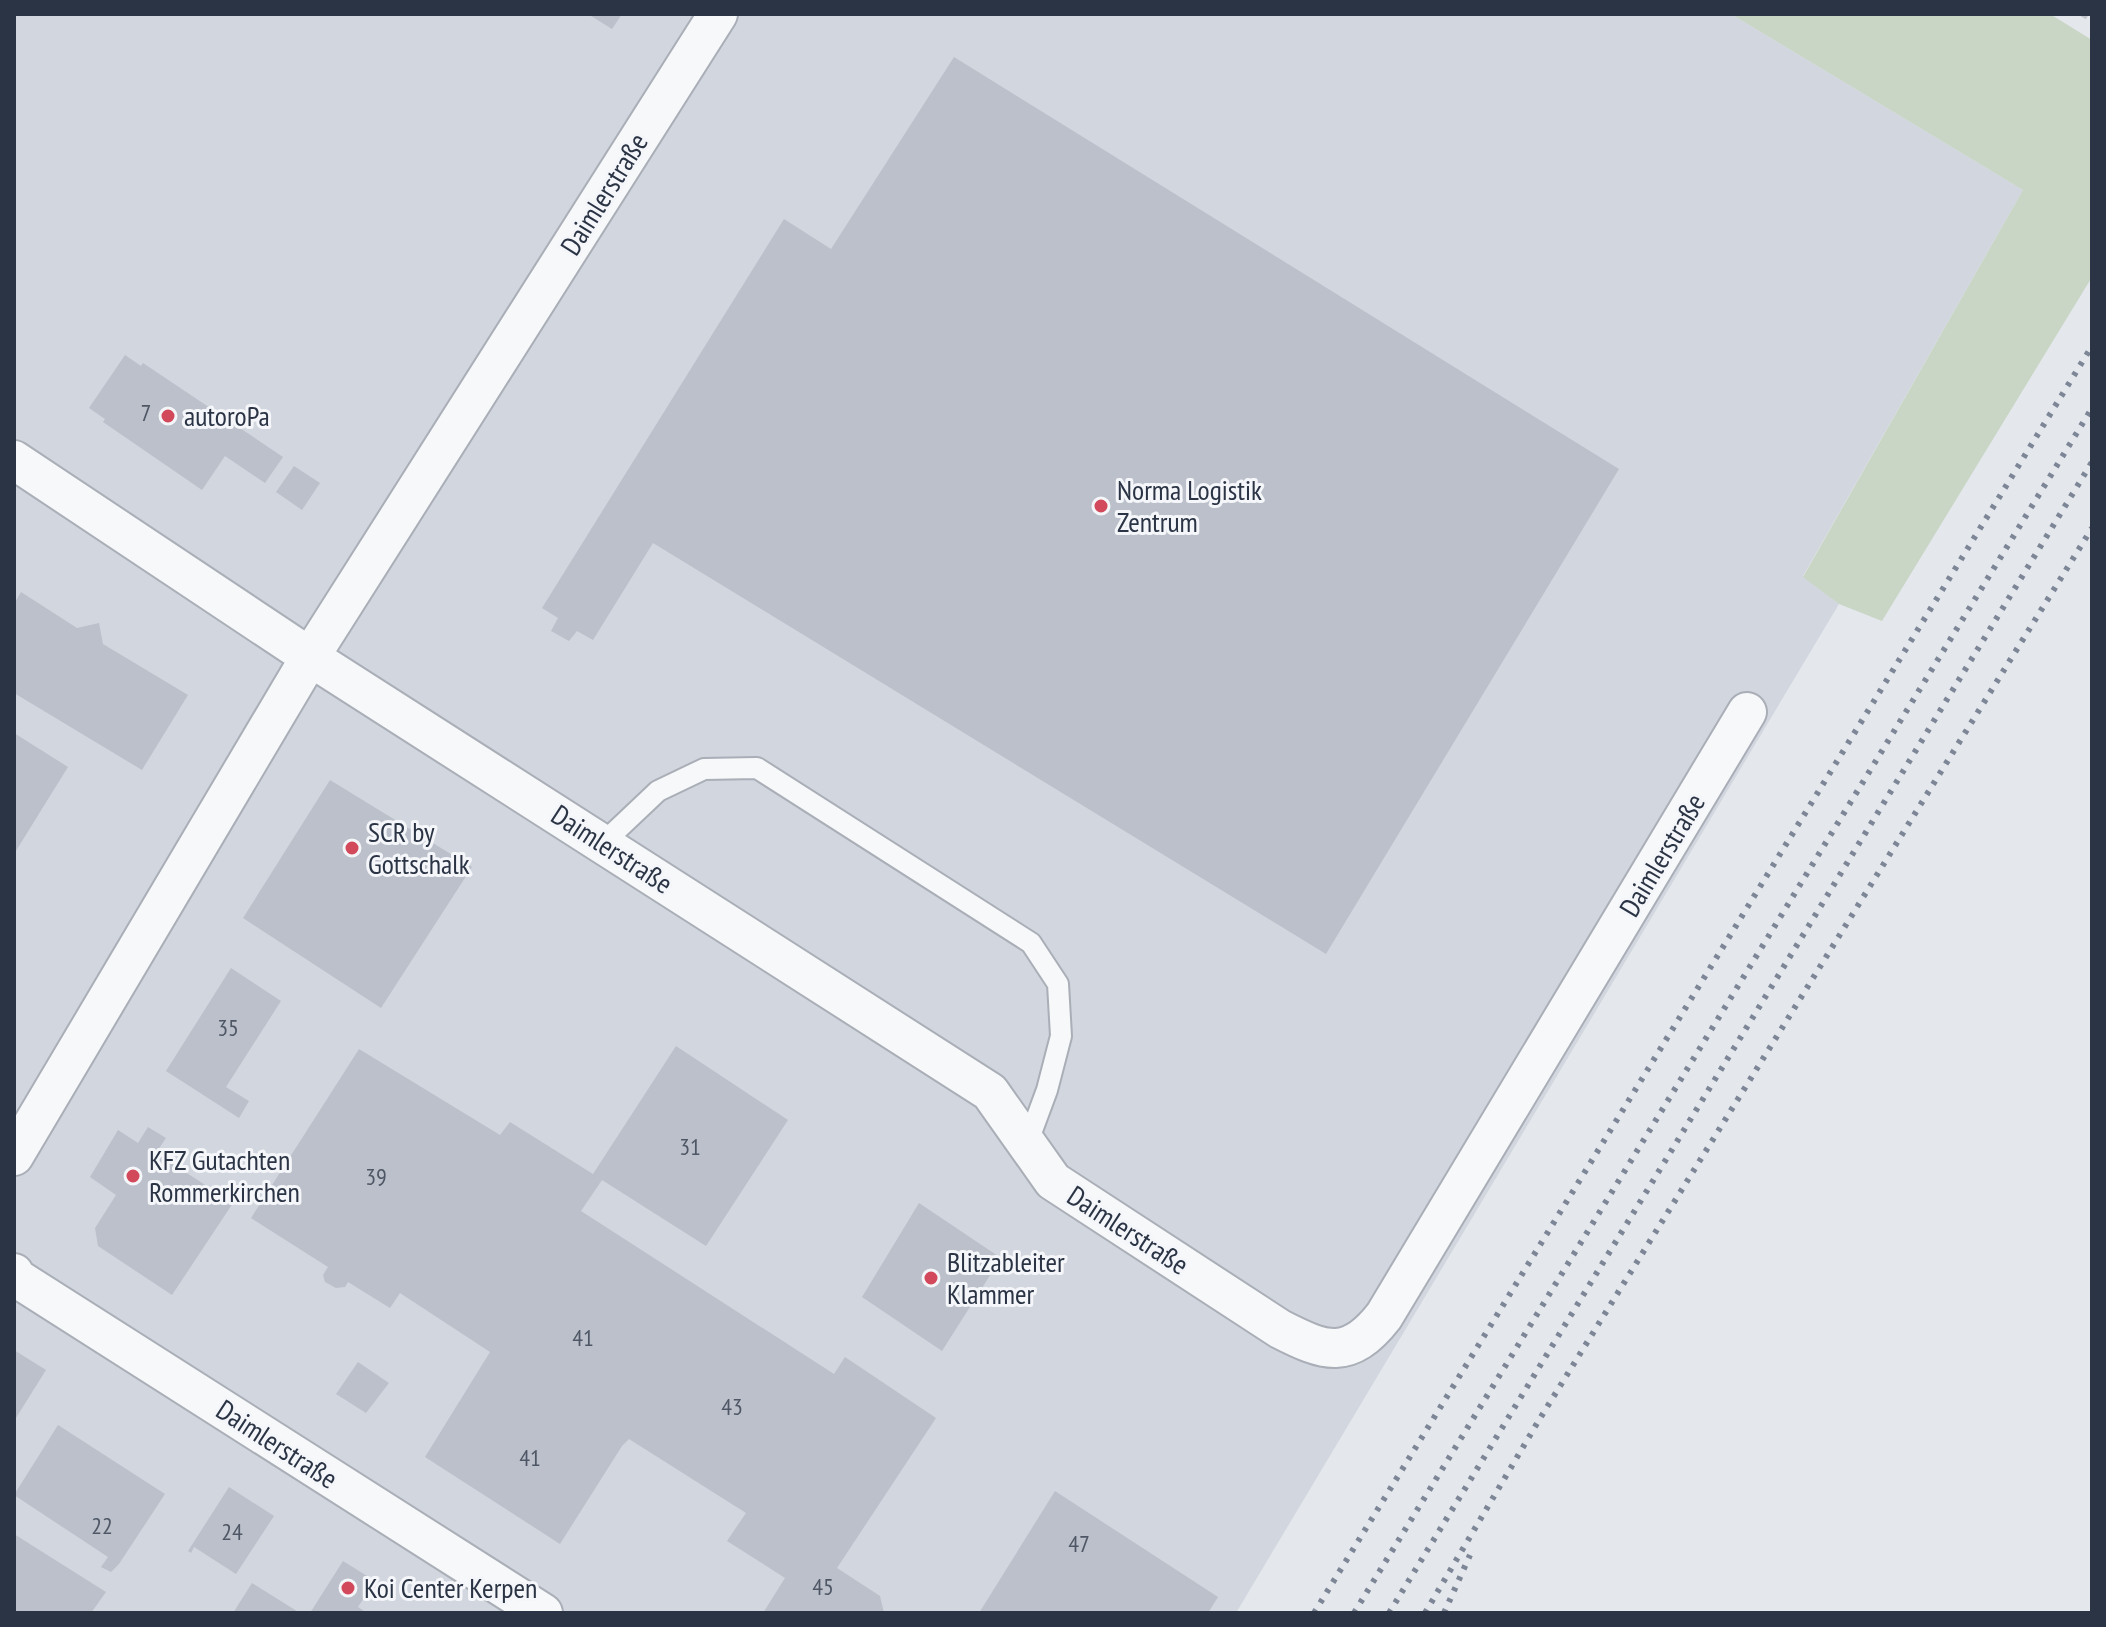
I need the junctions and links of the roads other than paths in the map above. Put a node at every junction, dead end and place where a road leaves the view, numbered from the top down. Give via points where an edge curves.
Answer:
1 (718, 14) edge
2 (14, 460) edge
3 (310, 657) junction
4 (1747, 712) dead end
5 (603, 843) junction
6 (1027, 1144) junction
7 (14, 1156) edge
8 (14, 1273) edge
9 (543, 1613) edge

1 - 3 street, Daimlerstraße
2 - 3 street, Daimlerstraße
3 - 5 street, Daimlerstraße
3 - 7 street, Daimlerstraße
4 - 6 street, Daimlerstraße via 1384,1316 1362,1339 1327,1349 1280,1329 1053,1181
5 - 6 street, Daimlerstraße via 990,1092
5 - 6 lane via 658,791 704,769 757,768 1031,943 1058,984 1061,1036
8 - 9 street, Daimlerstraße

